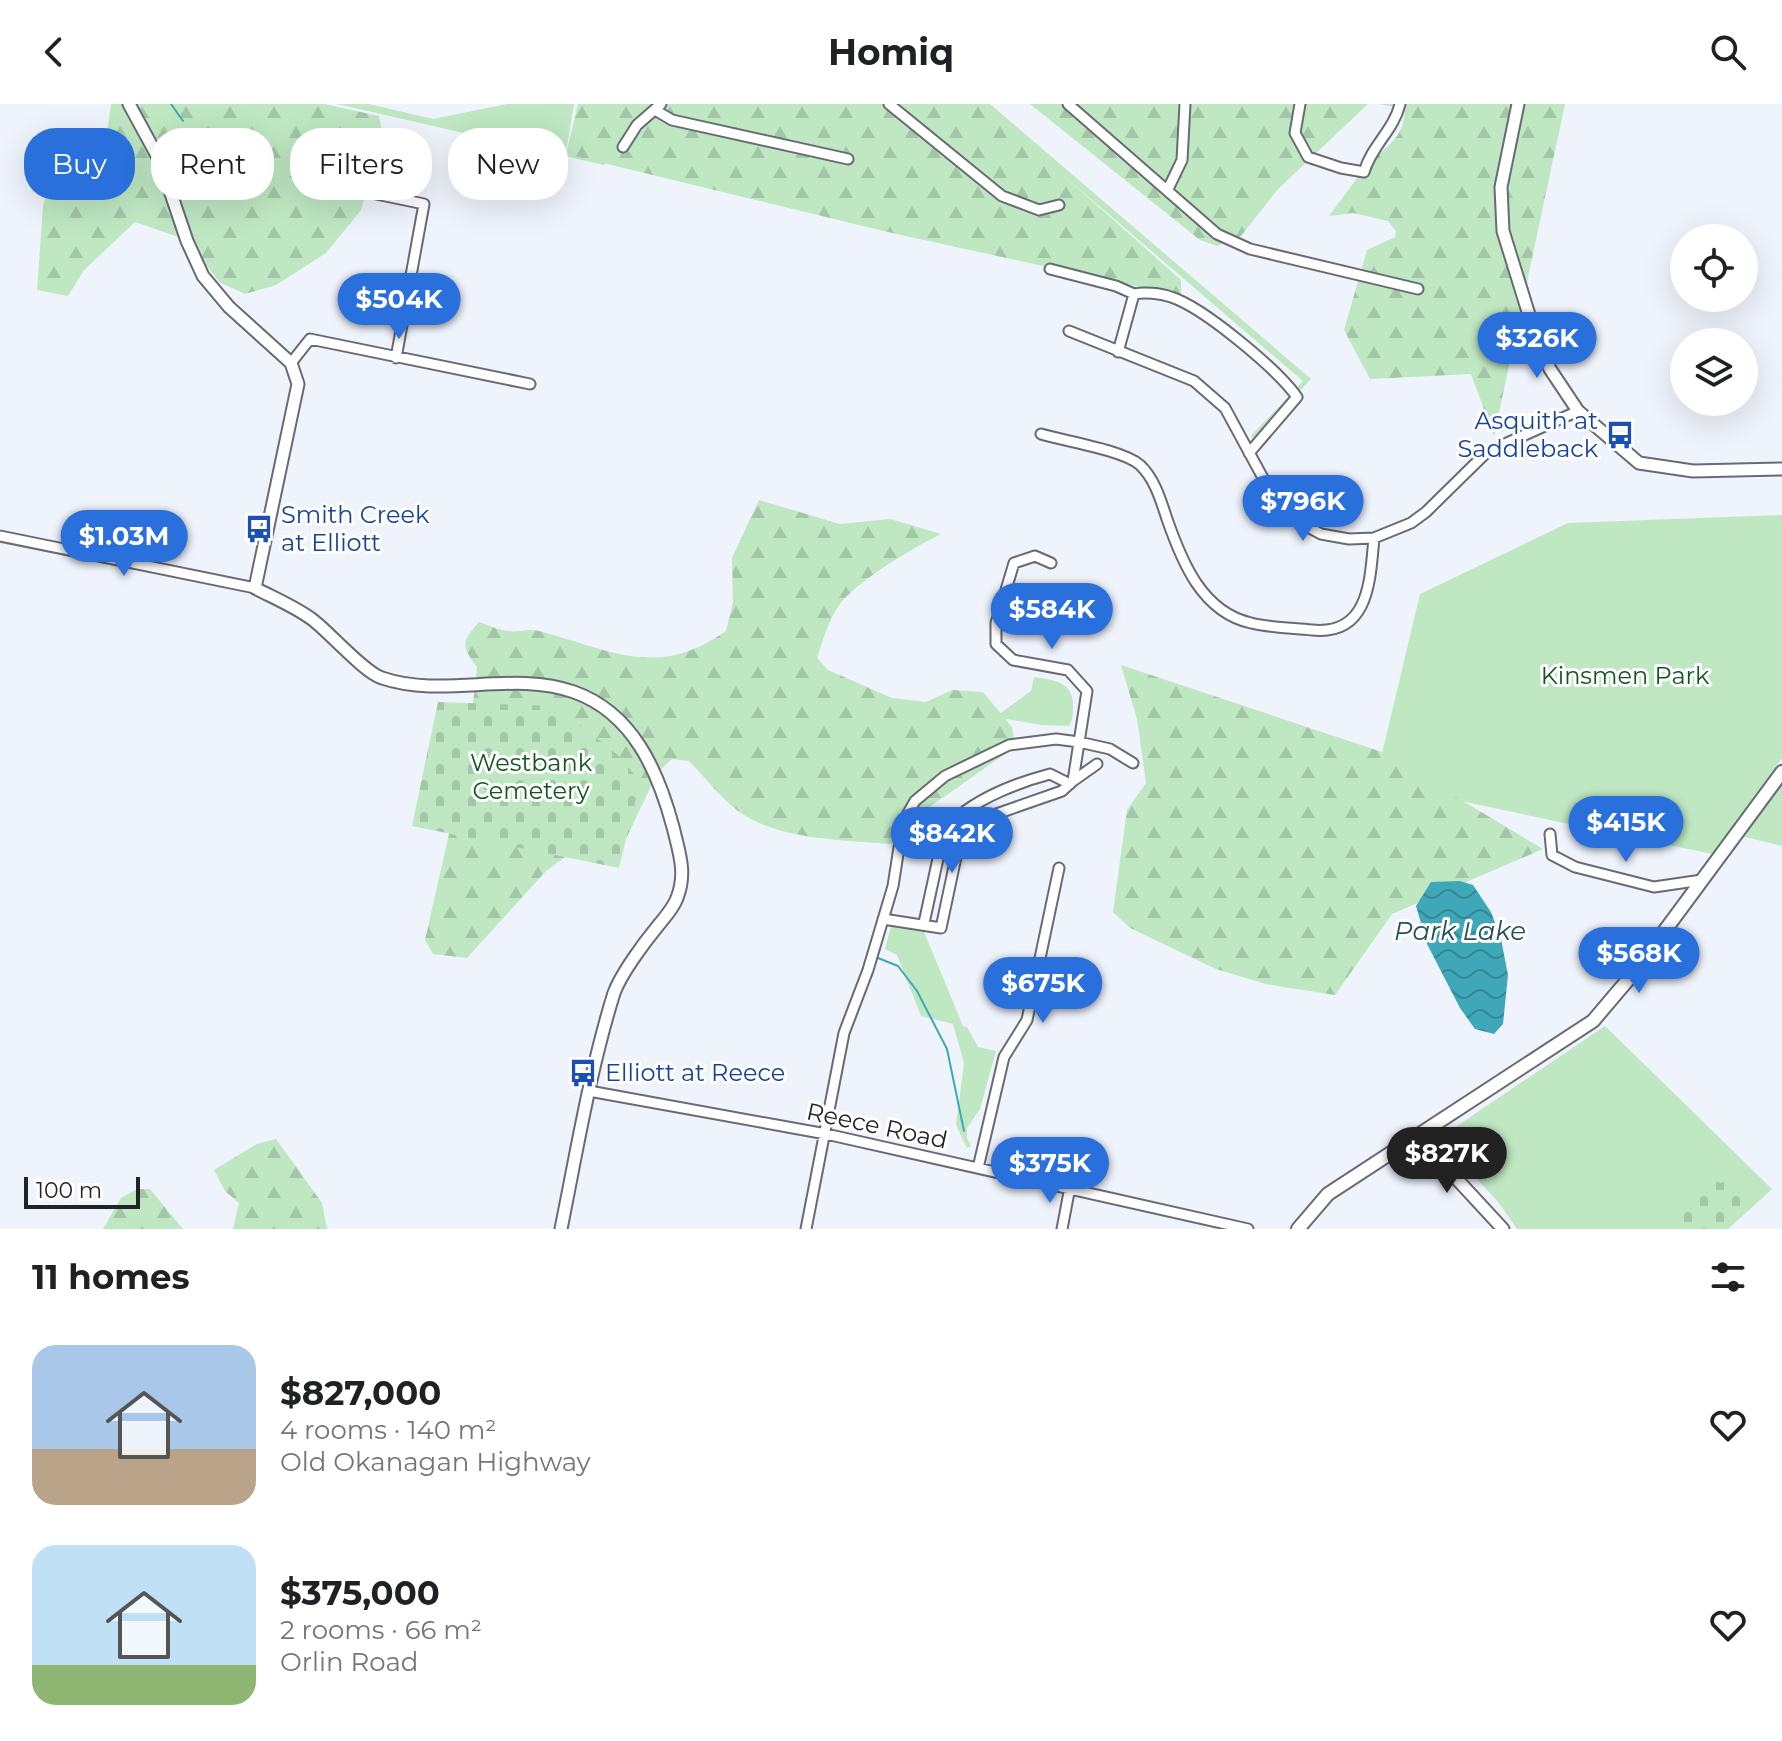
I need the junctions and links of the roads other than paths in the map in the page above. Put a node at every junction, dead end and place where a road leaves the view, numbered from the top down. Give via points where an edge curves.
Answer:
1 (129, 104) edge
2 (889, 104) edge
3 (1068, 104) edge
4 (1185, 104) edge
5 (1300, 104) edge
6 (1400, 104) edge
7 (1518, 104) edge
8 (658, 107) edge
9 (623, 147) dead end
10 (848, 159) dead end
11 (1168, 189) junction
12 (405, 200) edge
13 (1059, 205) dead end
14 (1050, 269) dead end
15 (1418, 289) dead end
16 (1134, 294) junction
17 (1069, 331) dead end
18 (1118, 352) junction
19 (396, 358) junction
20 (291, 363) junction
21 (530, 384) dead end
22 (1578, 411) junction
23 (1041, 434) dead end
24 (1249, 453) junction
25 (1782, 469) edge
26 (0, 536) edge
27 (1374, 538) junction
28 (1051, 563) dead end
29 (255, 588) junction
30 (1079, 742) junction
31 (1133, 763) dead end
32 (1097, 764) dead end
33 (1782, 772) edge
34 (1072, 782) junction
35 (960, 815) junction
36 (969, 828) junction
37 (1550, 834) dead end
38 (1059, 868) dead end
39 (1702, 880) junction
40 (883, 919) junction
41 (924, 923) junction
42 (589, 1091) junction
43 (826, 1134) junction
44 (1418, 1137) junction
45 (978, 1168) junction
46 (1070, 1187) junction
47 (561, 1229) edge
48 (806, 1229) edge
49 (1062, 1229) edge
50 (1248, 1229) edge
51 (1298, 1229) edge
52 (1503, 1229) edge

1 - 20 street via 160,161 203,276
2 - 13 street via 1002,196 1039,210
3 - 11 street
4 - 11 street via 1182,160
5 - 6 street via 1295,133 1308,157 1364,172
7 - 22 street via 1501,187 1503,231 1550,369
8 - 9 street
8 - 10 street via 672,120
11 - 15 street via 1217,234 1250,249
12 - 19 street via 424,204
14 - 16 street
16 - 18 street
16 - 24 street via 1171,297 1198,311 1249,350 1297,397
17 - 18 street
18 - 24 street via 1194,381 1225,408
19 - 20 street via 310,339
19 - 21 street
20 - 29 street via 298,384
22 - 25 street via 1639,463 1693,471
22 - 27 street via 1487,452 1426,512
23 - 27 street via 1127,457 1141,466 1157,490 1198,588 1220,610 1250,623 1324,631 1347,624 1363,607 1369,589
24 - 27 street via 1276,502 1297,521 1321,534
26 - 29 street
28 - 30 street via 1035,556 1014,563 996,623 996,644 1013,660 1068,670 1087,691
29 - 42 street via 311,618 379,678 431,688 529,684 573,692 605,709 632,735 663,791 683,871 671,910 616,989
30 - 31 street via 1110,749
30 - 34 street
30 - 40 street via 1009,745 945,776 915,801 903,822
32 - 34 street
33 - 39 main road
34 - 35 street via 1042,776
34 - 36 street via 1062,791
35 - 36 street
35 - 41 street via 944,831
36 - 41 street via 959,843 941,928
37 - 39 street via 1552,855 1575,867 1654,887
38 - 45 street via 1027,1020 1004,1057
39 - 44 main road via 1593,1021
40 - 41 street
40 - 43 street via 844,1033
42 - 43 street, Reece Road
42 - 47 street
43 - 45 street, Reece Road
43 - 48 street
44 - 51 main road via 1328,1194
44 - 52 street
45 - 46 street, Reece Road
46 - 49 street
46 - 50 street, Reece Road

